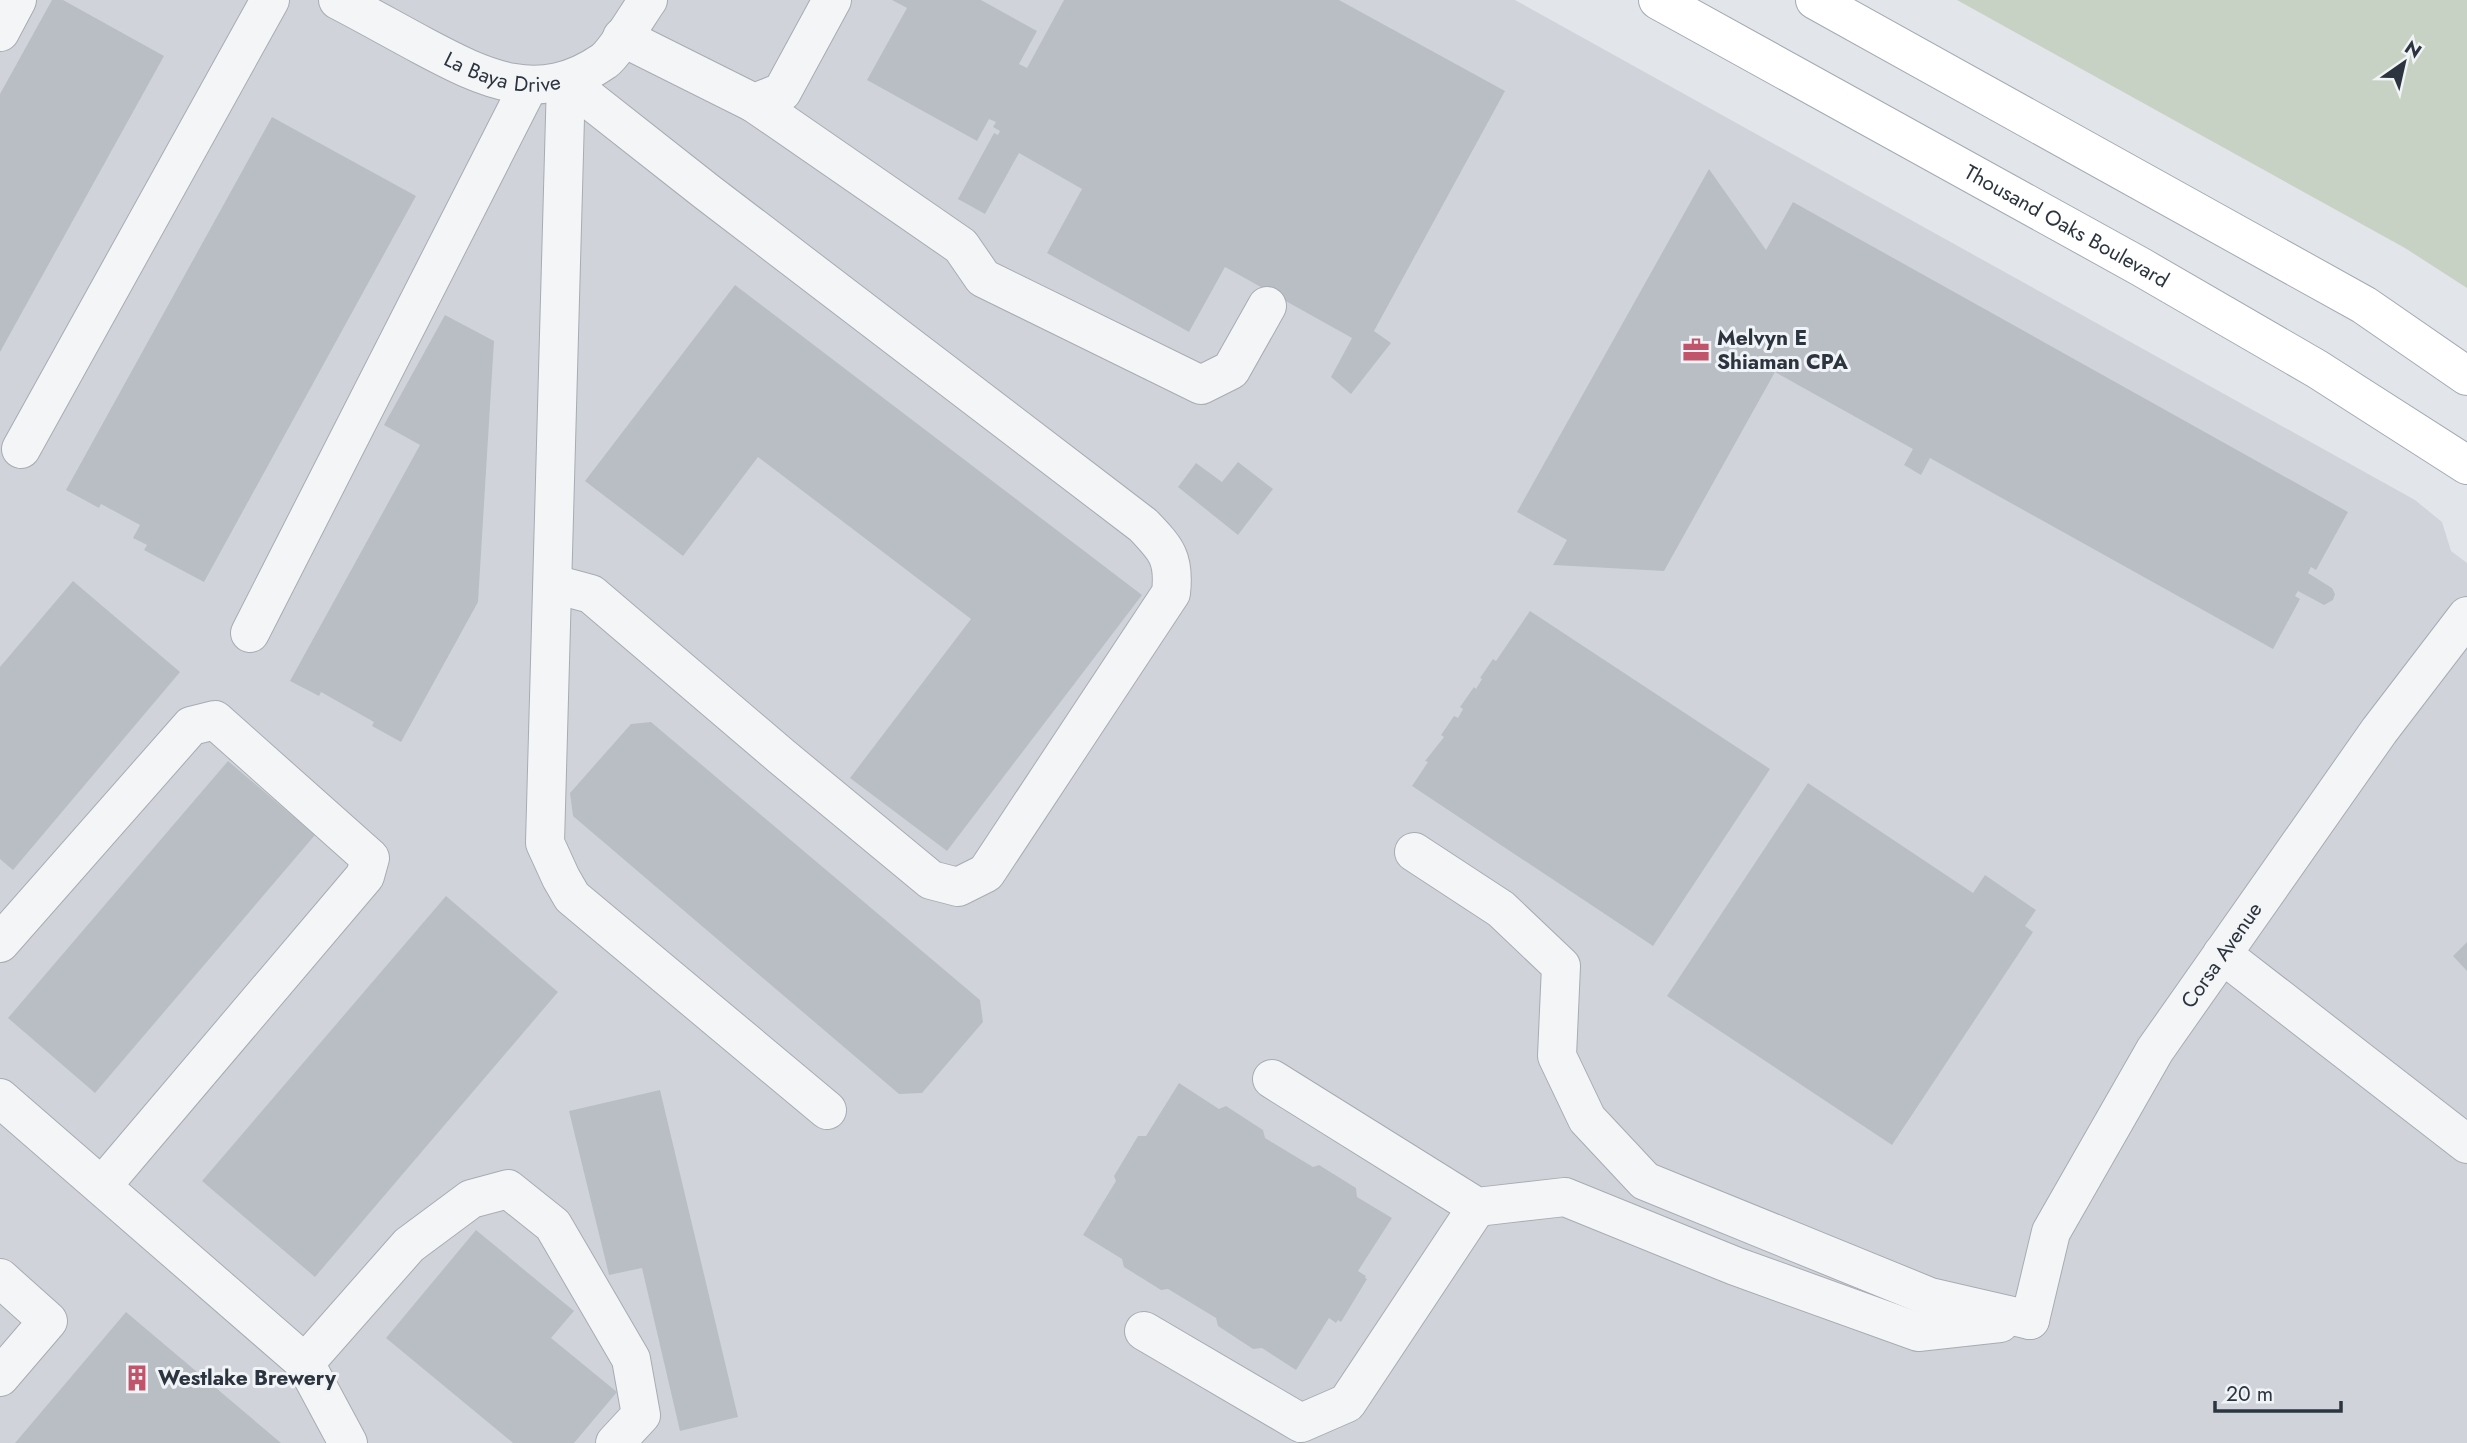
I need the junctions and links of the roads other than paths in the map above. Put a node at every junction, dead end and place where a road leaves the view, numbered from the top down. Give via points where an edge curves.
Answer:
1 (17, 0) edge
2 (270, 0) edge
3 (338, 0) edge
4 (648, 0) edge
5 (832, 0) edge
6 (1658, 0) edge
7 (1815, 0) edge
8 (0, 32) edge
9 (622, 37) junction
10 (566, 81) junction
11 (528, 85) junction
12 (754, 103) junction
13 (1267, 306) dead end
14 (2467, 376) edge
15 (21, 449) dead end
16 (2467, 465) edge
17 (554, 584) junction
18 (2467, 616) edge
19 (250, 633) dead end
20 (1414, 852) dead end
21 (0, 943) edge
22 (2222, 954) junction
23 (1272, 1079) dead end
24 (0, 1098) edge
25 (827, 1110) dead end
26 (2467, 1144) edge
27 (102, 1186) junction
28 (1477, 1207) junction
29 (0, 1278) edge
30 (2030, 1320) junction
31 (1144, 1331) dead end
32 (305, 1363) junction
33 (0, 1377) edge
34 (348, 1443) edge
35 (615, 1443) edge

1 - 8 street
2 - 15 street
3 - 11 street, La Baya Drive via 465,68 495,80
4 - 9 street, La Baya Drive
5 - 12 street via 782,92
6 - 16 main road, Thousand Oaks Boulevard via 2141,267 2316,369
7 - 14 main road via 2364,305
9 - 10 street, La Baya Drive via 606,60
9 - 12 street
10 - 11 street, La Baya Drive
10 - 17 street
10 - 17 street via 1143,525 1166,549 1173,571 1171,593 986,873 958,887 931,880 591,594
11 - 19 street
12 - 13 street via 961,246 983,278 1201,385 1231,370
17 - 25 street via 545,843 561,878 572,897
18 - 22 street, Corsa Avenue via 2379,731
20 - 30 street via 1501,909 1561,966 1557,1056 1587,1119 1645,1181 1930,1297
21 - 27 street via 191,726 215,720 370,858 365,876
22 - 26 street
22 - 30 street, Corsa Avenue via 2155,1051 2051,1232
23 - 28 street
24 - 27 street
27 - 32 street
28 - 30 street via 1565,1198 1918,1332
28 - 31 street via 1347,1404 1301,1423
29 - 33 street via 48,1321
32 - 34 street
32 - 35 street via 409,1245 471,1199 508,1189 553,1225 631,1359 640,1415

